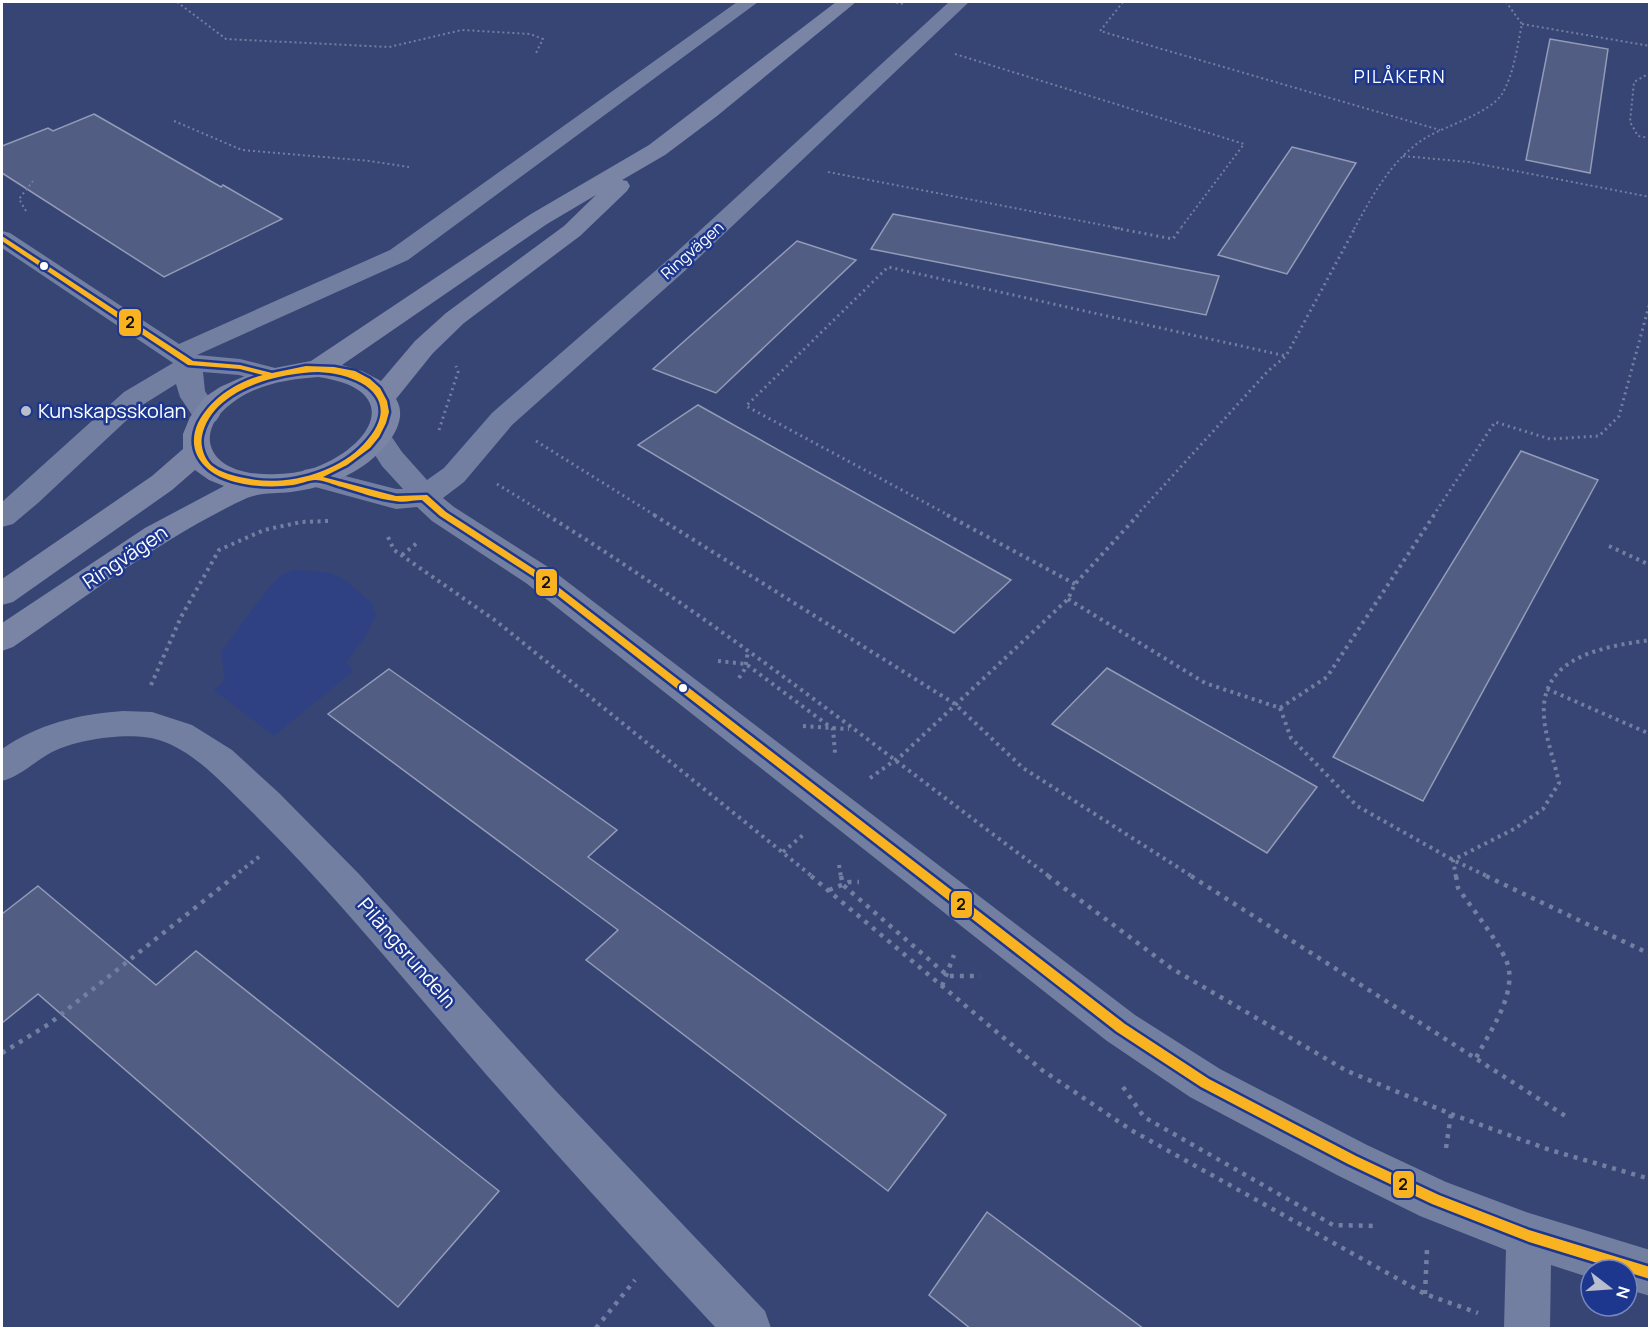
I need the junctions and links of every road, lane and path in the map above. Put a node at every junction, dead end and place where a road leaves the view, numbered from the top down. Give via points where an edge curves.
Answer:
1 (177, 2) edge
2 (749, 2) edge
3 (847, 2) edge
4 (960, 2) edge
5 (1123, 2) edge
6 (1506, 2) edge
7 (1522, 24) junction
8 (917, 42) junction
9 (1650, 46) edge
10 (535, 55) dead end
11 (1650, 73) edge
12 (174, 121) dead end
13 (1441, 130) junction
14 (1650, 138) edge
15 (657, 150) junction
16 (1402, 156) junction
17 (787, 164) junction
18 (409, 167) dead end
19 (33, 181) dead end
20 (1650, 197) edge
21 (31, 219) dead end
22 (2, 238) edge
23 (1650, 302) edge
24 (1286, 356) junction
25 (453, 357) dead end
26 (185, 359) junction
27 (318, 369) junction
28 (270, 375) junction
29 (382, 398) junction
30 (206, 415) junction
31 (502, 420) junction
32 (377, 436) junction
33 (437, 437) dead end
34 (198, 452) junction
35 (314, 477) junction
36 (494, 482) dead end
37 (253, 484) junction
38 (424, 497) junction
39 (2, 517) edge
40 (333, 522) dead end
41 (378, 534) dead end
42 (420, 541) dead end
43 (1609, 546) dead end
44 (401, 556) junction
45 (1650, 565) edge
46 (1075, 585) junction
47 (2, 594) edge
48 (1068, 599) junction
49 (2, 639) edge
50 (1650, 640) edge
51 (714, 661) dead end
52 (1547, 690) junction
53 (955, 704) junction
54 (1280, 708) junction
55 (133, 724) junction
56 (1650, 734) edge
57 (893, 762) junction
58 (836, 764) dead end
59 (2, 767) edge
60 (869, 779) dead end
61 (294, 830) junction
62 (806, 833) dead end
63 (783, 852) junction
64 (837, 855) dead end
65 (1453, 860) junction
66 (1650, 954) edge
67 (989, 976) dead end
68 (2, 1053) edge
69 (1474, 1060) junction
70 (1451, 1114) junction
71 (1567, 1117) dead end
72 (1446, 1148) dead end
73 (1650, 1179) edge
74 (1530, 1236) junction
75 (666, 1243) junction
76 (1427, 1249) dead end
77 (1650, 1273) edge
78 (1425, 1294) junction
79 (1486, 1316) dead end
80 (596, 1329) edge
81 (748, 1329) edge
82 (1527, 1329) edge

1 - 10 path via 226,39 389,47 462,30 530,34 543,39
2 - 26 street via 399,255 294,300
3 - 15 main road
4 - 8 street, Ringvägen
5 - 13 path via 1100,31
6 - 7 path
7 - 9 path
7 - 13 path via 1502,96 1470,118
8 - 17 street, Ringvägen
8 - 17 path via 1244,144 1173,239
11 - 14 path via 1634,82 1630,122 1638,136
12 - 18 path via 242,150
13 - 16 path
15 - 27 main road via 539,219
15 - 29 main road via 572,231 455,318 424,347
16 - 20 path via 1469,162
16 - 24 path via 1376,189
17 - 31 street, Ringvägen
19 - 21 path via 19,200
22 - 26 street
23 - 54 path via 1619,416 1599,436 1550,438 1495,422 1327,677
24 - 46 path via 1268,370
24 - 46 path via 888,267 746,406
25 - 33 path via 458,372
26 - 28 street
26 - 30 street via 190,393
26 - 39 street via 134,398
27 - 28 main road
27 - 29 main road via 358,377
28 - 30 main road via 232,392
29 - 32 main road via 386,416
30 - 34 main road via 196,440
31 - 38 street, Ringvägen via 454,475
31 - 53 path
32 - 35 main road via 352,460
32 - 38 street
34 - 37 main road via 217,473
34 - 47 main road, Ringvägen via 162,483
35 - 37 main road
35 - 38 street via 396,499
36 - 57 path via 610,554 748,651
37 - 49 main road, Ringvägen via 216,499 176,523
38 - 74 street via 443,514 537,575 1121,1028 1205,1083 1352,1160 1436,1200
40 - 55 path via 301,522 264,530 219,550 181,617
41 - 44 path via 388,537
42 - 44 path
43 - 45 path
44 - 63 path via 496,621
46 - 48 path
48 - 53 path
48 - 54 path via 1206,683
50 - 52 path via 1608,646 1578,658 1553,676
51 - 58 path via 746,664 833,729
52 - 56 path
52 - 65 path via 1544,706 1558,783 1543,808 1514,829
53 - 57 path
53 - 69 path via 1023,768
54 - 65 path via 1291,738 1357,806
55 - 59 street, Pilängsrundeln via 94,727 48,738
55 - 61 street, Pilängsrundeln via 161,727 187,737 214,755
57 - 60 path
57 - 70 path via 1171,969 1347,1071
61 - 68 path via 49,1024
61 - 75 street, Pilängsrundeln
62 - 63 path
63 - 78 path via 1042,1070 1131,1130
64 - 67 path via 843,885 948,976
65 - 66 path
65 - 69 path via 1458,888 1502,953 1509,970 1505,1001
69 - 71 path
70 - 72 path
70 - 73 path via 1550,1150
74 - 77 street
74 - 82 street
75 - 80 path
75 - 81 street, Pilängsrundeln
76 - 78 path
78 - 79 path

